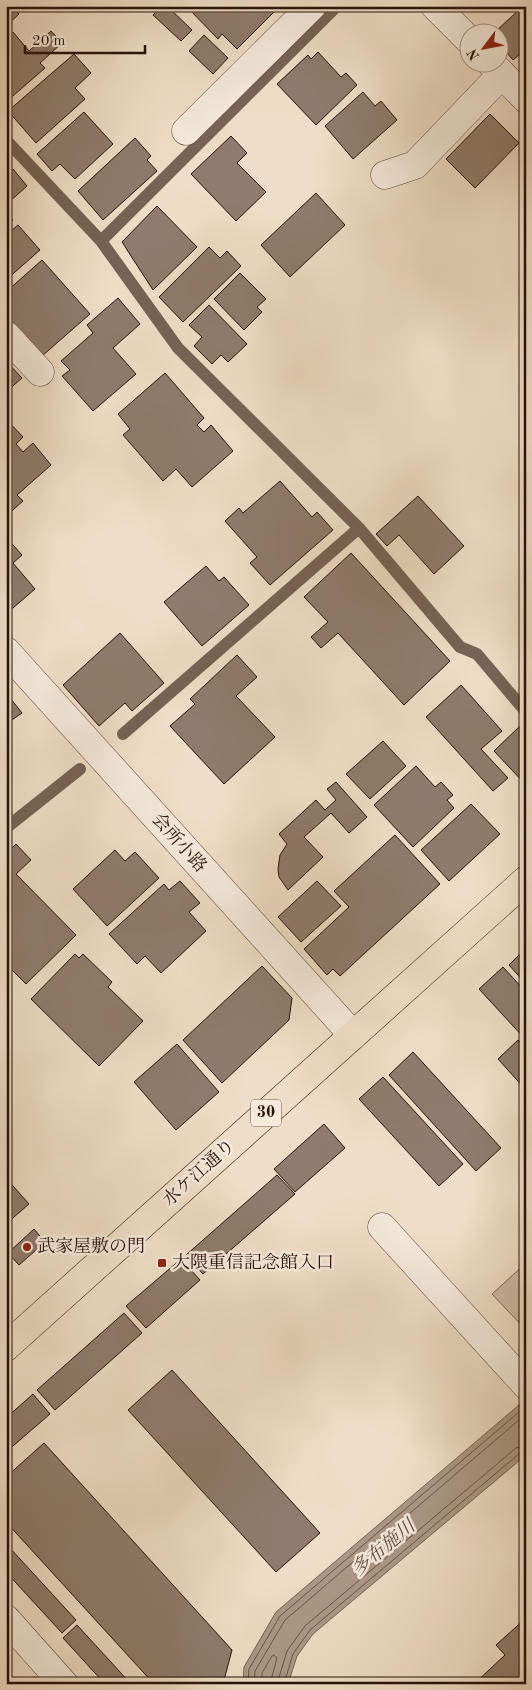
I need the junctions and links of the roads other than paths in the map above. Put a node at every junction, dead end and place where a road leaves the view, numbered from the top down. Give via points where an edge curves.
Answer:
1 (312, 6) edge
2 (435, 6) edge
3 (460, 31) edge
4 (493, 72) edge
5 (500, 72) edge
6 (526, 99) edge
7 (186, 131) dead end
8 (385, 175) dead end
9 (7, 338) edge
10 (40, 372) dead end
11 (6, 651) edge
12 (526, 880) edge
13 (353, 1034) junction
14 (382, 1228) dead end
15 (6, 1347) edge
16 (523, 1382) edge
17 (6, 1619) edge
18 (64, 1684) edge

1 - 7 street
2 - 3 street
4 - 8 street via 414,165
5 - 6 street
9 - 10 street
11 - 13 street, 会所小路
12 - 13 main road, 水ケ江通り / 30
13 - 15 main road, 水ケ江通り / 30
14 - 16 street
17 - 18 street

